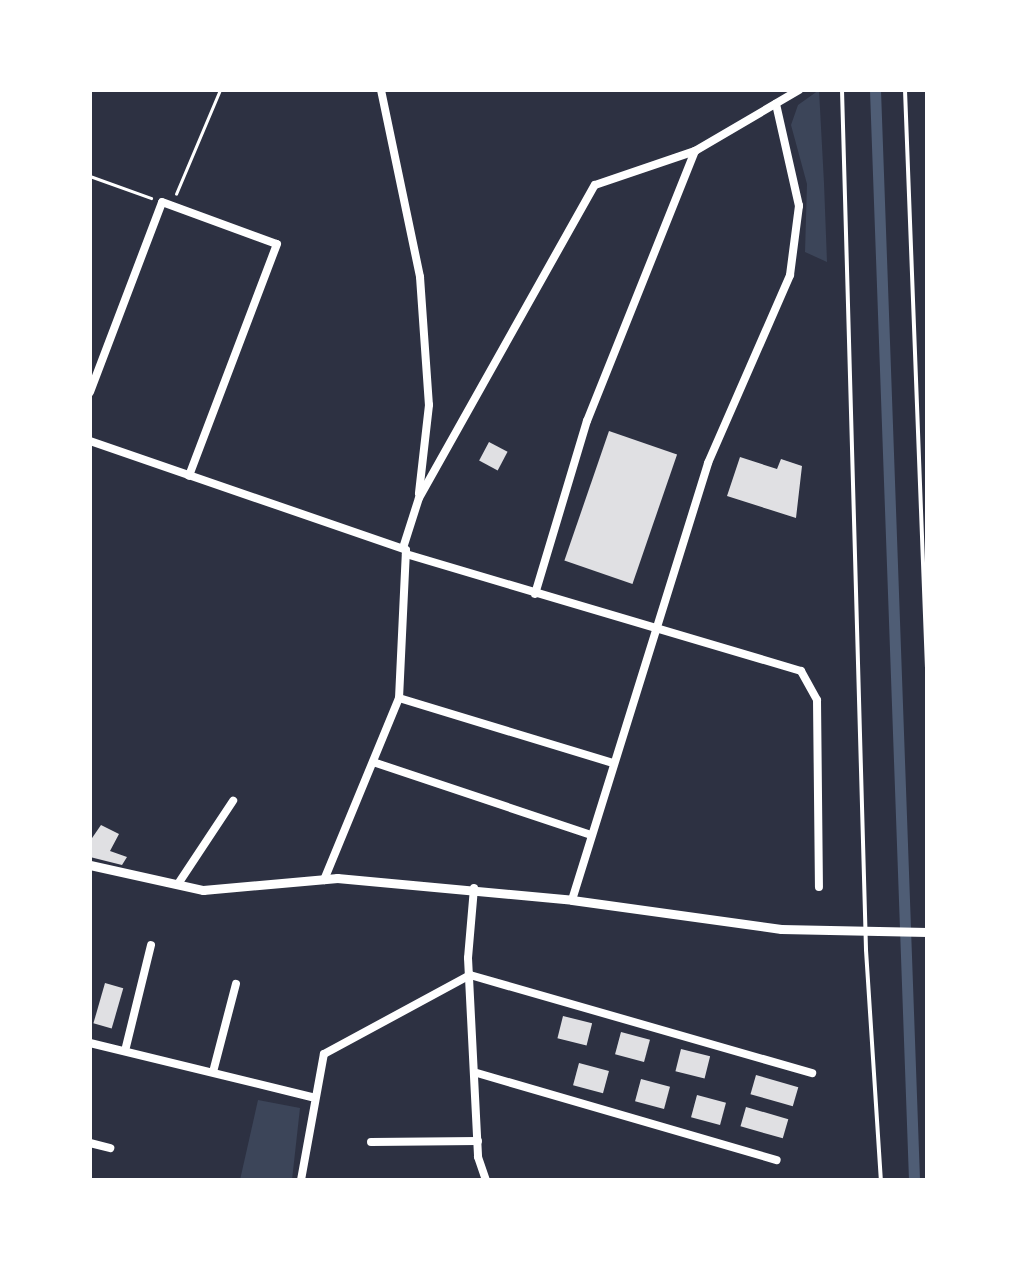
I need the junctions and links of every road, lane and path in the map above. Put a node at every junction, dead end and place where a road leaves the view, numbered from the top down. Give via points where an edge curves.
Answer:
1 (220, 90) edge
2 (380, 90) edge
3 (798, 90) edge
4 (842, 90) edge
5 (905, 90) edge
6 (776, 104) junction
7 (695, 151) junction
8 (90, 176) edge
9 (167, 204) junction
10 (90, 392) edge
11 (90, 441) edge
12 (189, 476) junction
13 (418, 498) junction
14 (402, 552) junction
15 (536, 594) junction
16 (656, 627) junction
17 (927, 668) edge
18 (399, 698) junction
19 (373, 762) junction
20 (614, 763) junction
21 (233, 802) dead end
22 (591, 835) junction
23 (90, 865) edge
24 (324, 880) junction
25 (178, 884) junction
26 (819, 887) dead end
27 (474, 888) junction
28 (572, 900) junction
29 (927, 932) edge
30 (868, 934) junction
31 (151, 945) dead end
32 (470, 975) junction
33 (236, 984) dead end
34 (90, 1042) edge
35 (125, 1051) junction
36 (213, 1072) junction
37 (477, 1073) junction
38 (812, 1073) dead end
39 (312, 1097) junction
40 (478, 1141) junction
41 (372, 1142) dead end
42 (90, 1143) edge
43 (110, 1148) dead end
44 (777, 1160) dead end
45 (301, 1180) edge
46 (486, 1180) edge
47 (880, 1180) edge

1 - 9 path
2 - 13 street via 420,277 430,405
3 - 6 street
4 - 30 lane
5 - 17 lane
6 - 7 street
6 - 16 street via 796,177 799,236 708,463
7 - 13 street via 596,185
7 - 15 street via 587,421
8 - 9 path
9 - 10 street
9 - 12 street via 277,244
11 - 12 street
12 - 14 street
13 - 14 street
14 - 15 street
14 - 18 street via 406,660
15 - 16 street
16 - 20 street
16 - 26 street via 792,665 808,678 817,700
18 - 19 street
18 - 20 street
19 - 22 street
19 - 24 street
20 - 22 street
21 - 25 street
22 - 28 street
23 - 25 street
24 - 25 street via 204,890
24 - 27 street
27 - 28 street
27 - 32 street
28 - 30 street
29 - 30 street
30 - 47 lane
31 - 35 street
32 - 37 street
32 - 38 street
32 - 39 street via 330,1046
33 - 36 street
34 - 35 street
35 - 36 street
36 - 39 street
37 - 40 street
37 - 44 street
39 - 45 street
40 - 41 street
40 - 46 street
42 - 43 street

